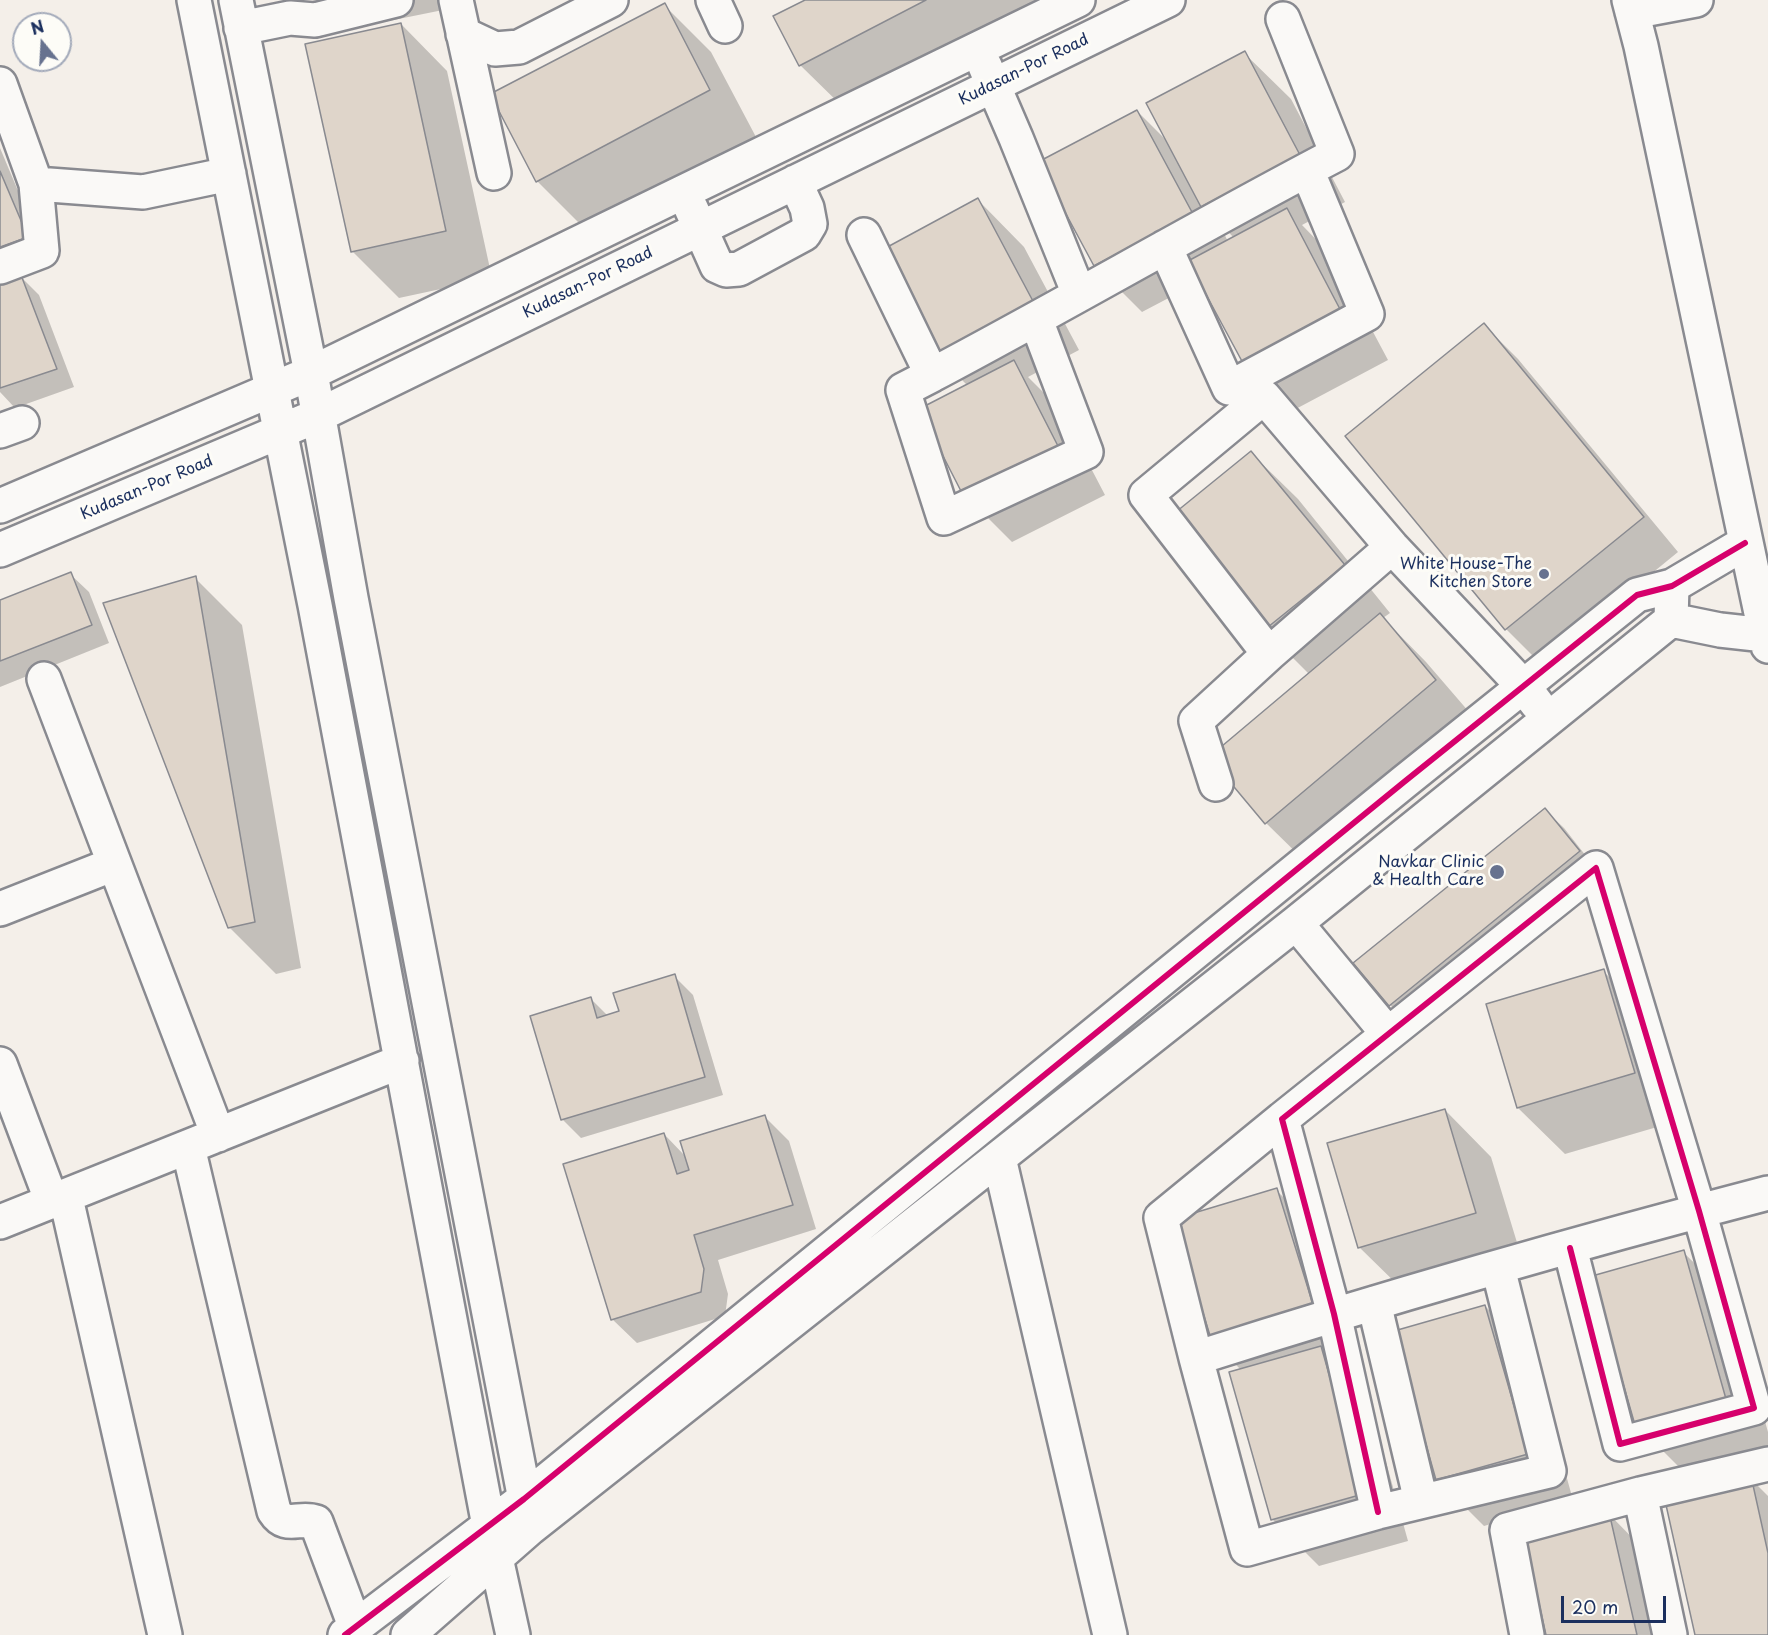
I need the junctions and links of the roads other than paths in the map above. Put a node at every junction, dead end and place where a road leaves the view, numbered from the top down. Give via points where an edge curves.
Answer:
1 (194, 0) edge
2 (396, 0) edge
3 (456, 0) edge
4 (611, 0) edge
5 (1078, 0) edge
6 (1167, 0) edge
7 (1696, 0) edge
8 (1631, 6) edge
9 (300, 9) edge
10 (238, 14) edge
11 (1283, 19) dead end
12 (463, 34) junction
13 (977, 49) junction
14 (0, 84) edge
15 (994, 84) junction
16 (1307, 170) junction
17 (494, 173) dead end
18 (229, 174) junction
19 (795, 182) junction
20 (36, 184) junction
21 (683, 192) junction
22 (700, 228) junction
23 (864, 235) dead end
24 (1165, 248) junction
25 (0, 267) edge
26 (1079, 294) junction
27 (1036, 320) junction
28 (311, 373) junction
29 (932, 375) junction
30 (273, 391) junction
31 (319, 415) junction
32 (280, 431) junction
33 (0, 506) edge
34 (1745, 543) junction
35 (1392, 547) junction
36 (0, 550) edge
37 (1672, 586) junction
38 (1671, 620) junction
39 (1767, 640) edge
40 (1269, 654) junction
41 (44, 679) dead end
42 (1524, 687) junction
43 (1547, 719) junction
44 (1216, 784) dead end
45 (114, 864) junction
46 (0, 909) edge
47 (1296, 923) junction
48 (1388, 1034) junction
49 (402, 1061) junction
50 (0, 1064) edge
51 (1282, 1119) junction
52 (218, 1135) junction
53 (188, 1147) junction
54 (999, 1158) junction
55 (1768, 1193) edge
56 (60, 1204) junction
57 (1699, 1211) junction
58 (0, 1222) edge
59 (1570, 1248) junction
60 (1498, 1269) junction
61 (1374, 1303) junction
62 (1334, 1314) junction
63 (1196, 1358) junction
64 (1768, 1464) edge
65 (1640, 1494) junction
66 (1421, 1501) junction
67 (1378, 1512) junction
68 (527, 1513) junction
69 (489, 1526) junction
70 (496, 1559) junction
71 (350, 1631) edge
72 (165, 1635) edge
73 (408, 1635) edge
74 (513, 1635) edge
75 (1110, 1635) edge
76 (1527, 1635) edge
77 (1670, 1635) edge

1 - 18 street
2 - 9 street via 315,20
3 - 12 street
4 - 12 street via 519,47 495,49
5 - 13 street
6 - 15 street, Kudasan-Por Road
7 - 8 street
8 - 34 street
9 - 10 street
10 - 28 street
11 - 16 street via 1337,154
12 - 17 street
13 - 15 street
13 - 21 street
14 - 20 street
15 - 19 street, Kudasan-Por Road
15 - 26 street
16 - 24 street
16 - 24 street via 1367,314 1229,388
18 - 20 street via 143,192
18 - 30 street
19 - 22 street, Kudasan-Por Road
19 - 22 street via 810,224 804,234 739,269 717,266
20 - 25 street via 42,251
21 - 22 street
21 - 28 street
22 - 31 street, Kudasan-Por Road
23 - 29 street
24 - 26 street
26 - 27 street
27 - 29 street
27 - 29 street via 1086,452 944,518 903,390
28 - 30 street
28 - 31 street
30 - 32 street
30 - 33 street
31 - 32 street, Kudasan-Por Road
31 - 68 street
32 - 36 street, Kudasan-Por Road
32 - 49 street
34 - 37 street
34 - 39 street
35 - 40 street
35 - 40 street via 1264,397 1146,495
35 - 42 street
37 - 38 street
37 - 42 street via 1637,596
38 - 39 street
38 - 43 street
40 - 44 street via 1196,721
41 - 45 street
42 - 43 street
42 - 68 street via 1404,782
43 - 47 street
45 - 46 street
45 - 52 street
47 - 48 street
47 - 54 street
48 - 51 street
48 - 57 street via 1596,868
49 - 52 street
49 - 69 street
50 - 56 street
51 - 62 street
51 - 63 street via 1161,1218
52 - 53 street
53 - 56 street
53 - 71 street via 274,1510 279,1518 290,1522 316,1522
54 - 68 street
54 - 75 street
55 - 57 street
56 - 58 street
56 - 72 street
57 - 59 street
57 - 59 street via 1754,1408 1620,1444
59 - 60 street
60 - 61 street
60 - 66 street via 1549,1471
61 - 62 street
61 - 66 street
62 - 63 street
62 - 67 street
63 - 67 street via 1247,1549
64 - 65 street
65 - 76 street via 1507,1530
65 - 77 street
66 - 67 street
68 - 69 street
68 - 70 street
69 - 70 street
69 - 71 street
70 - 73 street
70 - 74 street

